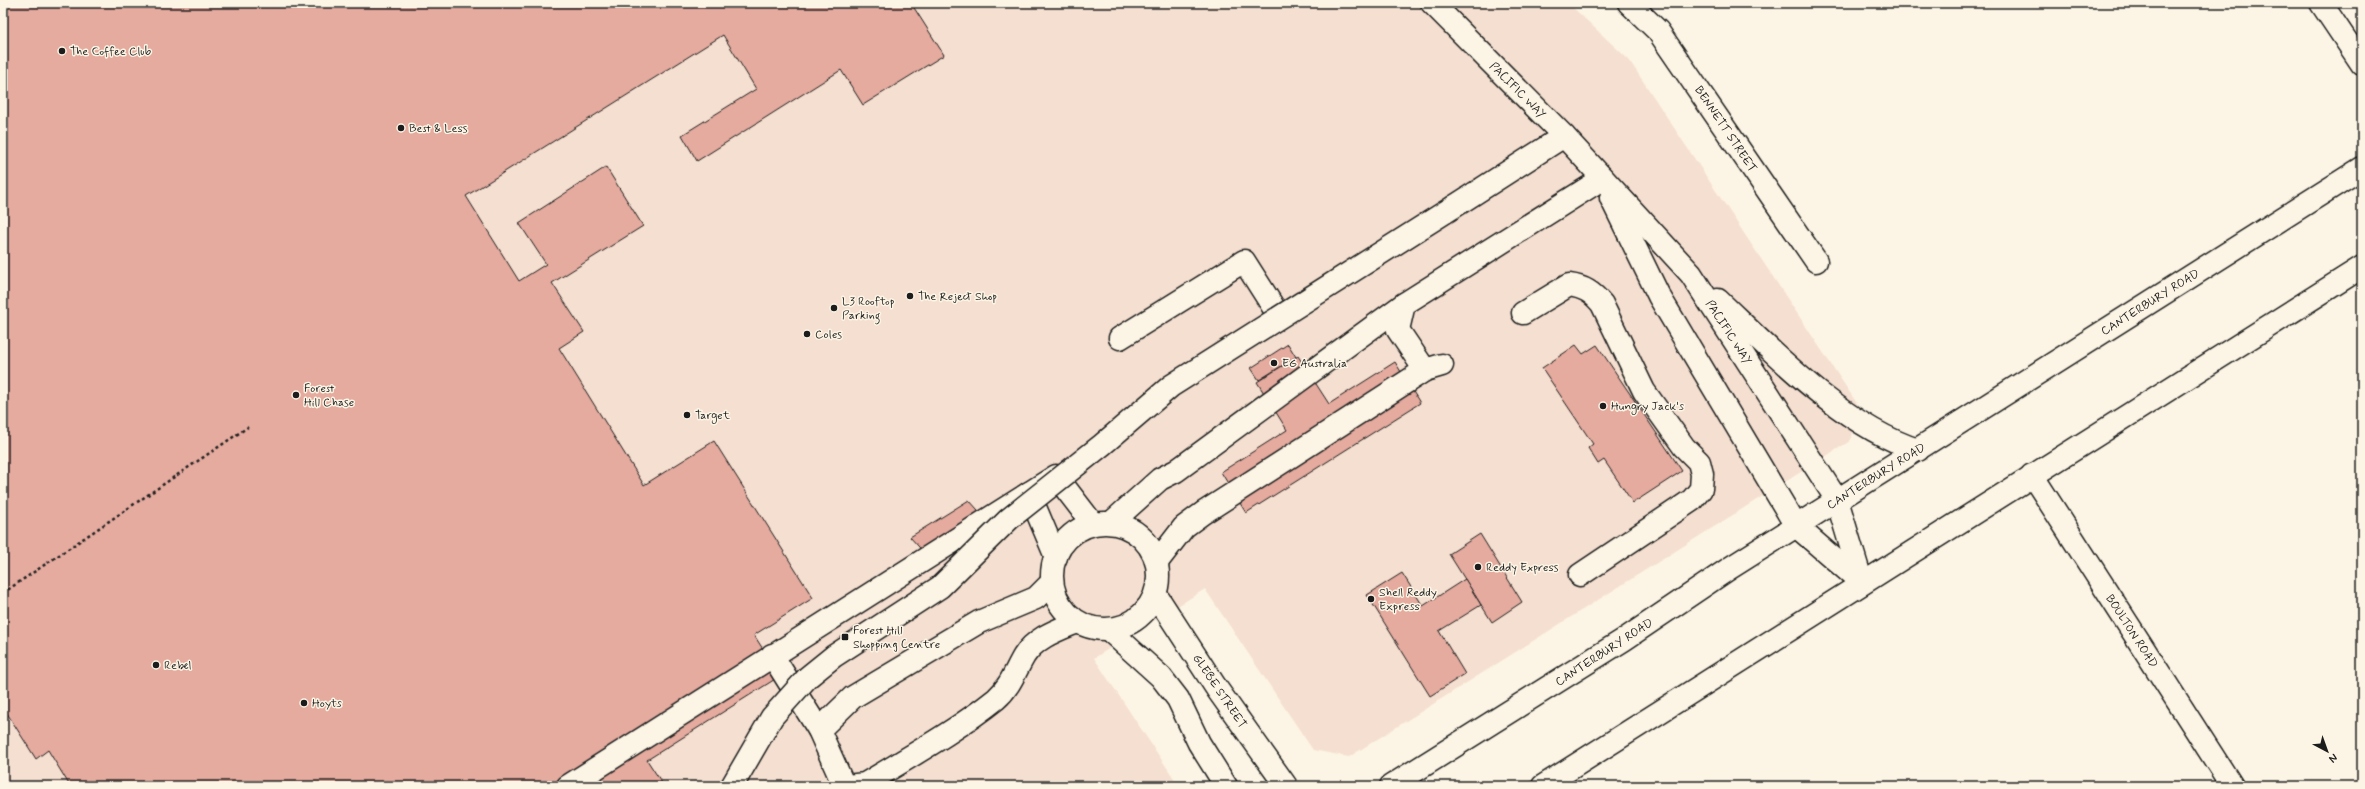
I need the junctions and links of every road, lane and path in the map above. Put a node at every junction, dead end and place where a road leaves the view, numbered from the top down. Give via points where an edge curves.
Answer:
1 (1432, 3) edge
2 (1629, 3) edge
3 (2321, 3) edge
4 (2362, 64) edge
5 (1564, 136) junction
6 (2362, 168) edge
7 (1602, 179) junction
8 (1816, 261) dead end
9 (2362, 267) edge
10 (1691, 274) junction
11 (1404, 304) junction
12 (1523, 313) dead end
13 (1279, 316) junction
14 (1120, 338) dead end
15 (248, 427) dead end
16 (1918, 450) junction
17 (2032, 475) junction
18 (1029, 494) junction
19 (1837, 500) junction
20 (1102, 523) junction
21 (1796, 526) junction
22 (1056, 556) junction
23 (1157, 562) junction
24 (1580, 575) dead end
25 (1052, 582) junction
26 (1862, 583) junction
27 (3, 593) edge
28 (1156, 595) junction
29 (1077, 622) junction
30 (1109, 630) junction
31 (772, 655) junction
32 (819, 730) junction
33 (568, 786) edge
34 (732, 786) edge
35 (844, 786) edge
36 (847, 786) edge
37 (1226, 786) edge
38 (1286, 786) edge
39 (1391, 786) edge
40 (1543, 786) edge
41 (2232, 786) edge

1 - 5 main road, PACIFIC WAY
2 - 8 main road, BENNETT STREET via 1658,31
3 - 4 main road
5 - 7 main road, PACIFIC WAY
5 - 13 main road, bridge
6 - 16 main road, CANTERBURY ROAD
7 - 10 main road, PACIFIC WAY
7 - 11 main road
7 - 21 main road, PACIFIC WAY via 1659,296
9 - 17 main road
10 - 16 main road via 1787,366 1828,398 1865,426 1896,443
10 - 19 main road, PACIFIC WAY
11 - 20 main road
11 - 23 main road via 1398,330 1434,368 1203,513 1184,527
12 - 24 main road via 1569,285 1591,292 1602,304 1644,391 1684,447 1699,462 1702,474 1701,489 1692,500
13 - 14 main road via 1244,261
13 - 34 main road, bridge via 1171,386 1009,519 940,587 834,656 808,677 772,717
15 - 27 path
16 - 19 main road, CANTERBURY ROAD
17 - 26 main road
17 - 41 main road, BOULTON ROAD
18 - 20 main road via 1056,476
18 - 22 main road
18 - 31 main road
19 - 21 main road, CANTERBURY ROAD
19 - 26 main road, PACIFIC WAY
20 - 22 main road via 1078,531 1064,542
20 - 23 main road via 1126,527 1140,535 1151,547
21 - 26 main road, PACIFIC WAY
21 - 39 main road, CANTERBURY ROAD via 1624,639
22 - 25 main road
23 - 28 main road via 1159,579
25 - 29 main road via 1056,598 1065,612
25 - 32 main road via 1036,598 979,622 853,697
26 - 40 main road
28 - 30 main road via 1138,619
28 - 38 main road, GLEBE STREET
29 - 30 main road via 1093,629
29 - 36 main road via 1053,632 1036,643 1025,654 1008,686 974,715 865,784
30 - 37 main road via 1161,677 1178,699 1199,743
31 - 32 main road
31 - 33 main road
32 - 35 main road

